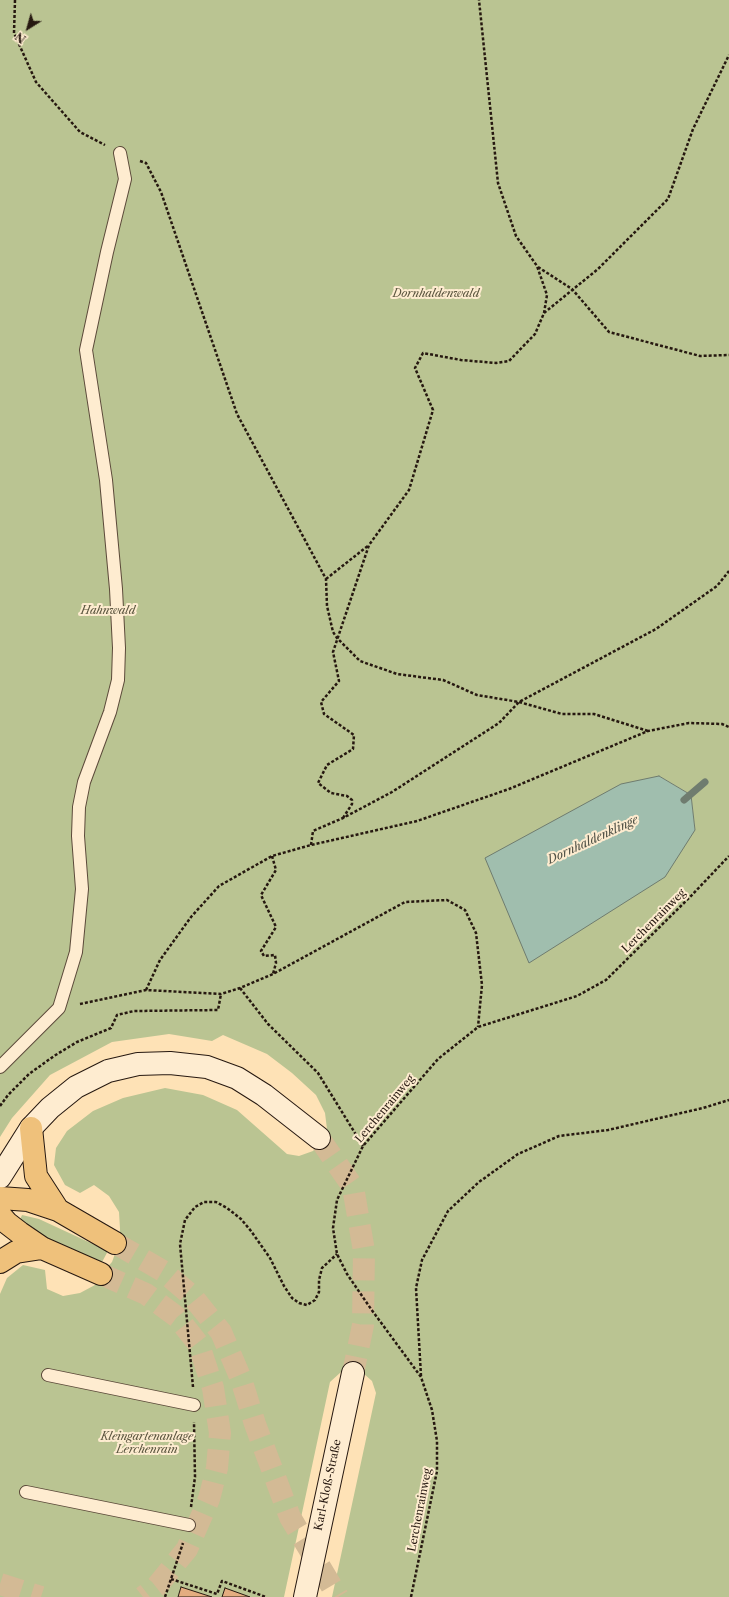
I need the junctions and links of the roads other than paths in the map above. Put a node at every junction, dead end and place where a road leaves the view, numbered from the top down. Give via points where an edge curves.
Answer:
1 (120, 153) road end
2 (0, 1067) edge
3 (31, 1128) junction
4 (319, 1138) tunnel mouth
5 (0, 1177) edge
6 (0, 1198) edge
7 (58, 1210) junction
8 (0, 1215) edge
9 (115, 1243) tunnel mouth
10 (42, 1248) junction
11 (0, 1262) edge
12 (101, 1274) tunnel mouth
13 (353, 1373) tunnel mouth
14 (48, 1375) dead end
15 (194, 1405) dead end
16 (26, 1492) dead end
17 (189, 1525) dead end
18 (305, 1597) edge

1 - 2 lane via 125,179 86,350 106,480 116,589 118,680 110,712 84,782 78,836 82,889 76,952 59,1008
3 - 4 main road via 76,1087 108,1071 138,1064 170,1063 207,1066 237,1078 264,1095
3 - 5 main road
3 - 7 main road via 36,1176
6 - 7 main road via 28,1200
7 - 9 main road
8 - 10 main road
10 - 11 main road via 16,1252
10 - 12 main road
13 - 18 main road, Karl-Kloß-Straße
14 - 15 lane
16 - 17 lane

